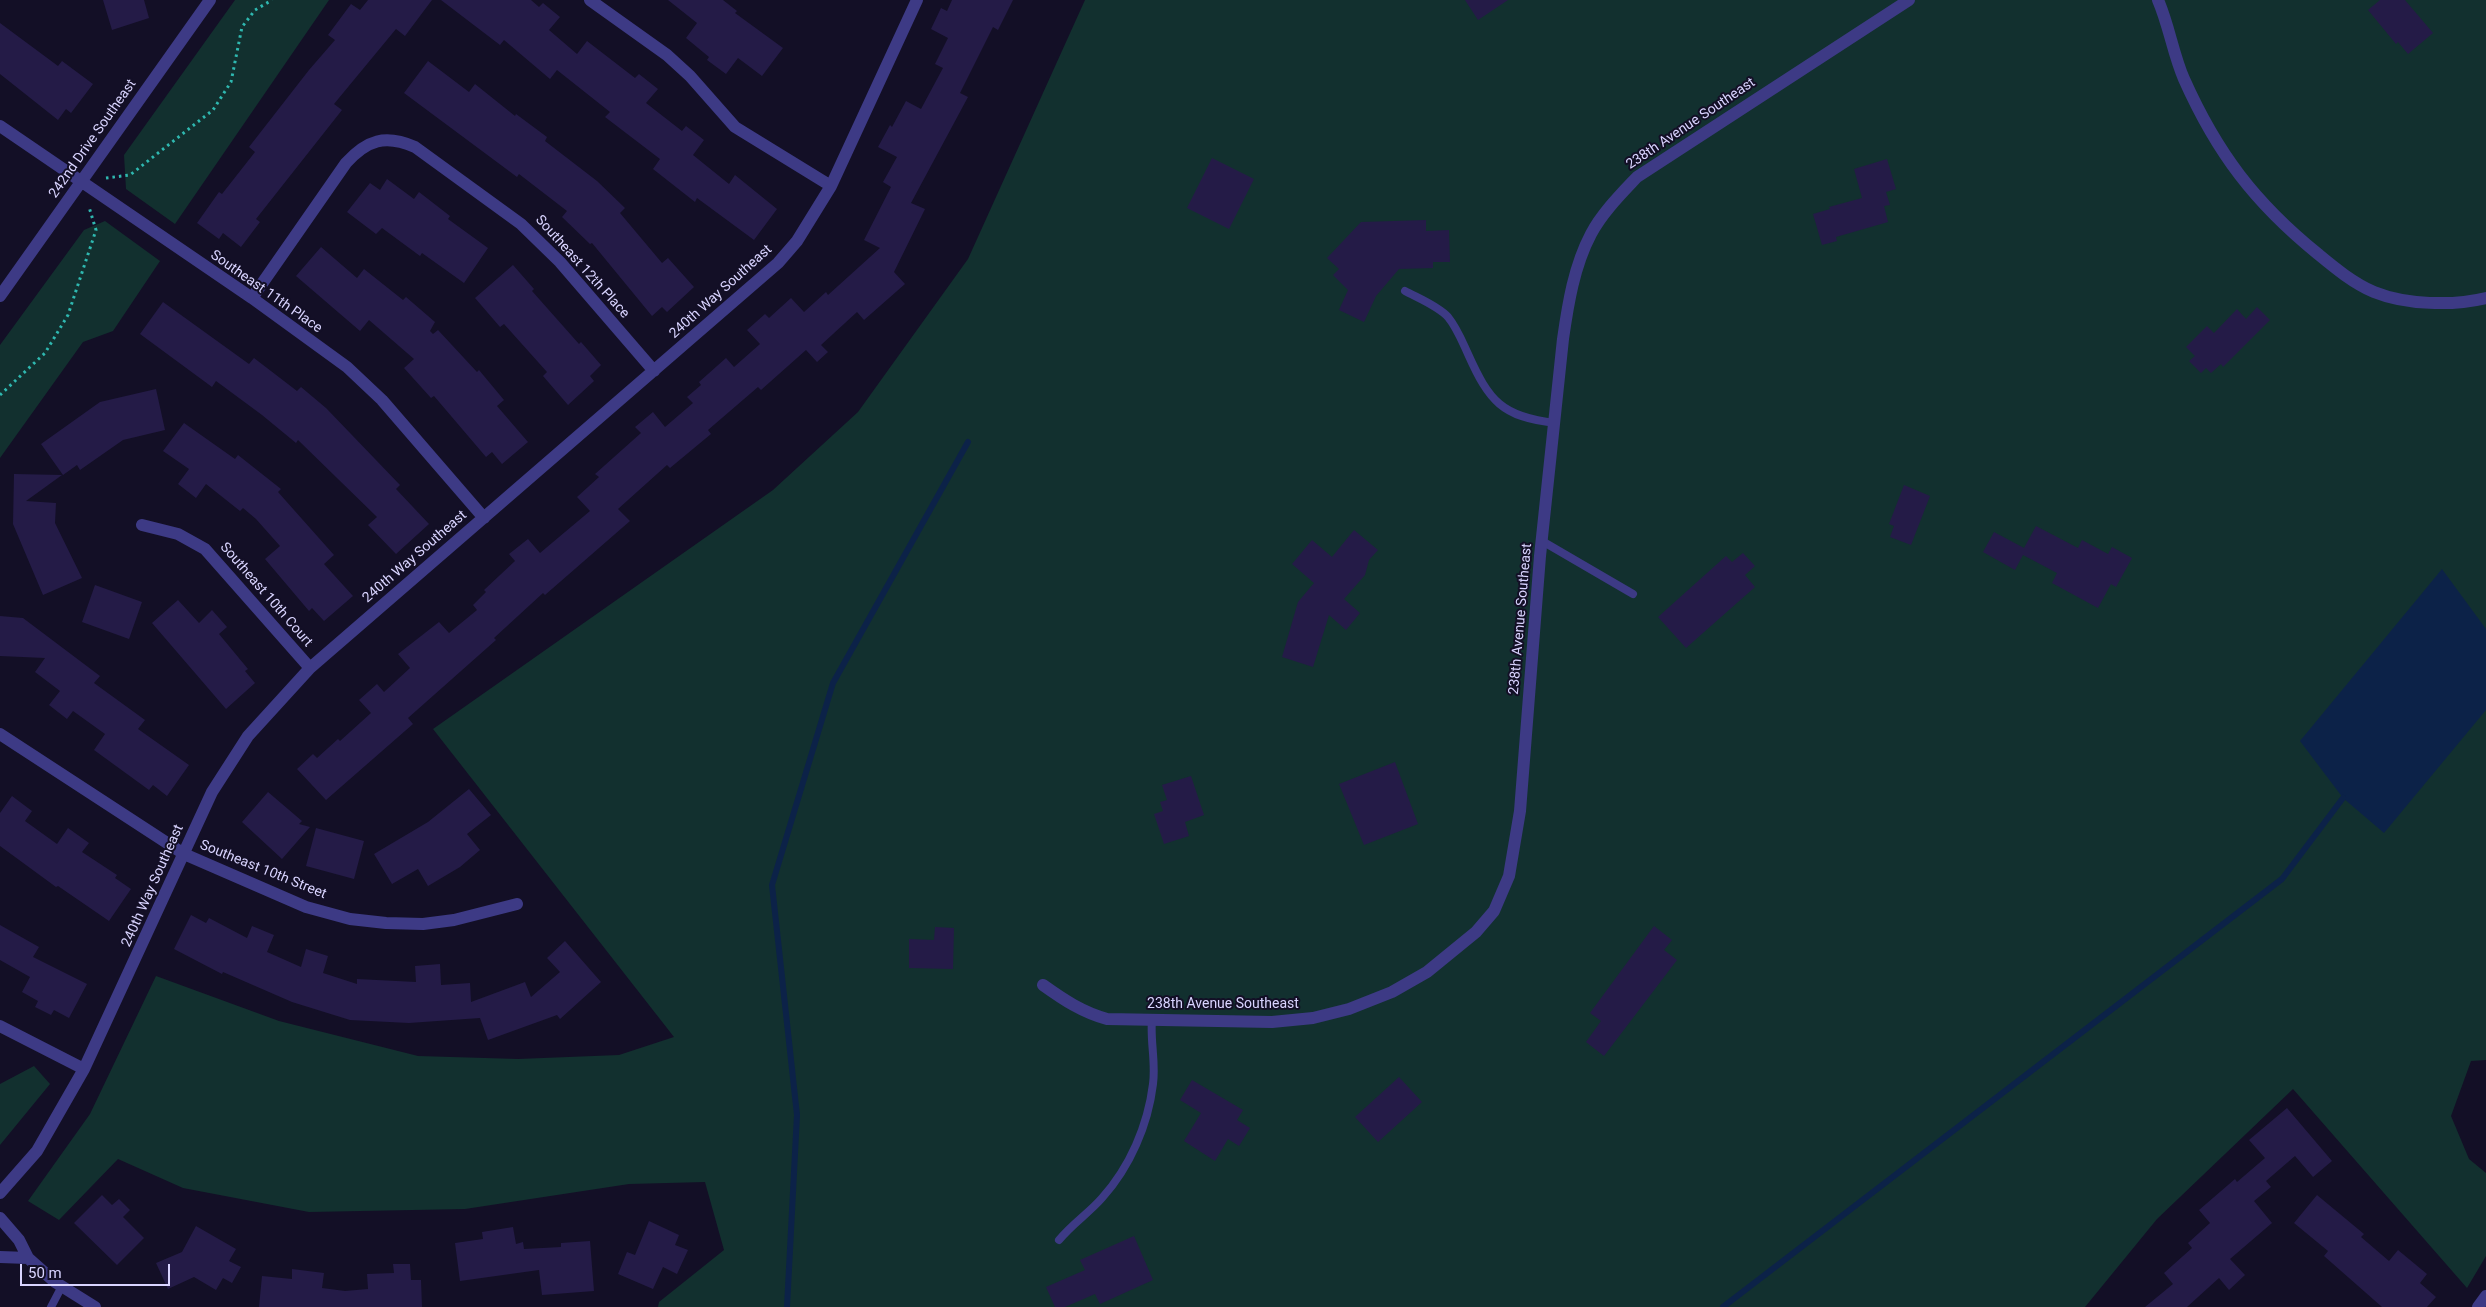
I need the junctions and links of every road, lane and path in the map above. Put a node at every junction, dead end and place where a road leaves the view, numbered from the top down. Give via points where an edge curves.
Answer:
1 (210, 0) edge
2 (272, 0) edge
3 (590, 0) edge
4 (917, 0) edge
5 (1908, 0) edge
6 (2158, 0) edge
7 (0, 126) edge
8 (81, 182) junction
9 (831, 186) junction
10 (1405, 291) dead end
11 (0, 296) edge
12 (252, 298) junction
13 (2486, 298) edge
14 (654, 372) junction
15 (0, 395) edge
16 (1555, 423) junction
17 (484, 518) junction
18 (142, 525) dead end
19 (1542, 540) junction
20 (1633, 594) dead end
21 (310, 668) junction
22 (0, 734) edge
23 (184, 854) junction
24 (517, 904) dead end
25 (1043, 985) dead end
26 (1152, 1020) junction
27 (0, 1026) edge
28 (84, 1068) junction
29 (0, 1193) edge
30 (0, 1218) edge
31 (1058, 1240) dead end
32 (0, 1257) edge
33 (28, 1258) junction
34 (62, 1286) junction
35 (2486, 1296) edge
36 (50, 1307) edge
37 (95, 1307) edge
38 (2478, 1307) edge

1 - 8 street, 242nd Drive Southeast
2 - 8 path via 255,10 242,27 231,82 213,110 130,175
3 - 9 street via 667,55 736,127
4 - 9 street, 240th Way Southeast
5 - 16 street, 238th Avenue Southeast via 1637,176 1614,202 1591,233 1580,260 1567,310
6 - 13 street via 2183,77 2220,150 2263,206 2298,238 2340,272 2374,292 2400,299 2440,302
7 - 8 street, Southeast 11th Place
8 - 11 street, 242nd Drive Southeast
8 - 12 street, Southeast 11th Place
8 - 15 path via 96,230 68,315 45,353
9 - 14 street, 240th Way Southeast via 797,241 778,263
10 - 16 lane via 1446,314 1456,328 1482,385 1502,407 1523,418
12 - 14 street, Southeast 12th Place via 346,163 360,148 388,140 404,142 522,224 560,262
12 - 17 street, Southeast 11th Place via 347,368 382,400
14 - 17 street, 240th Way Southeast
16 - 19 street, 238th Avenue Southeast
17 - 21 street, 240th Way Southeast
18 - 21 street, Southeast 10th Court via 178,534 205,549
19 - 20 lane
19 - 26 street, 238th Avenue Southeast via 1520,811 1508,876 1494,911 1476,932 1427,972 1392,992 1349,1009 1313,1018 1272,1022
21 - 23 street, 240th Way Southeast via 248,736 233,758 212,792
22 - 23 street, Southeast 10th Street
23 - 24 street, Southeast 10th Street via 306,907 350,919 423,924 454,920
23 - 28 street, 240th Way Southeast
25 - 26 street, 238th Avenue Southeast via 1088,1014 1107,1019
26 - 31 lane via 1153,1084 1132,1154 1102,1198 1074,1221
27 - 28 street
28 - 29 street, 240th Way Southeast via 37,1151
30 - 33 street via 19,1240
32 - 33 street
33 - 34 street
34 - 36 lane
34 - 37 street
35 - 38 street

